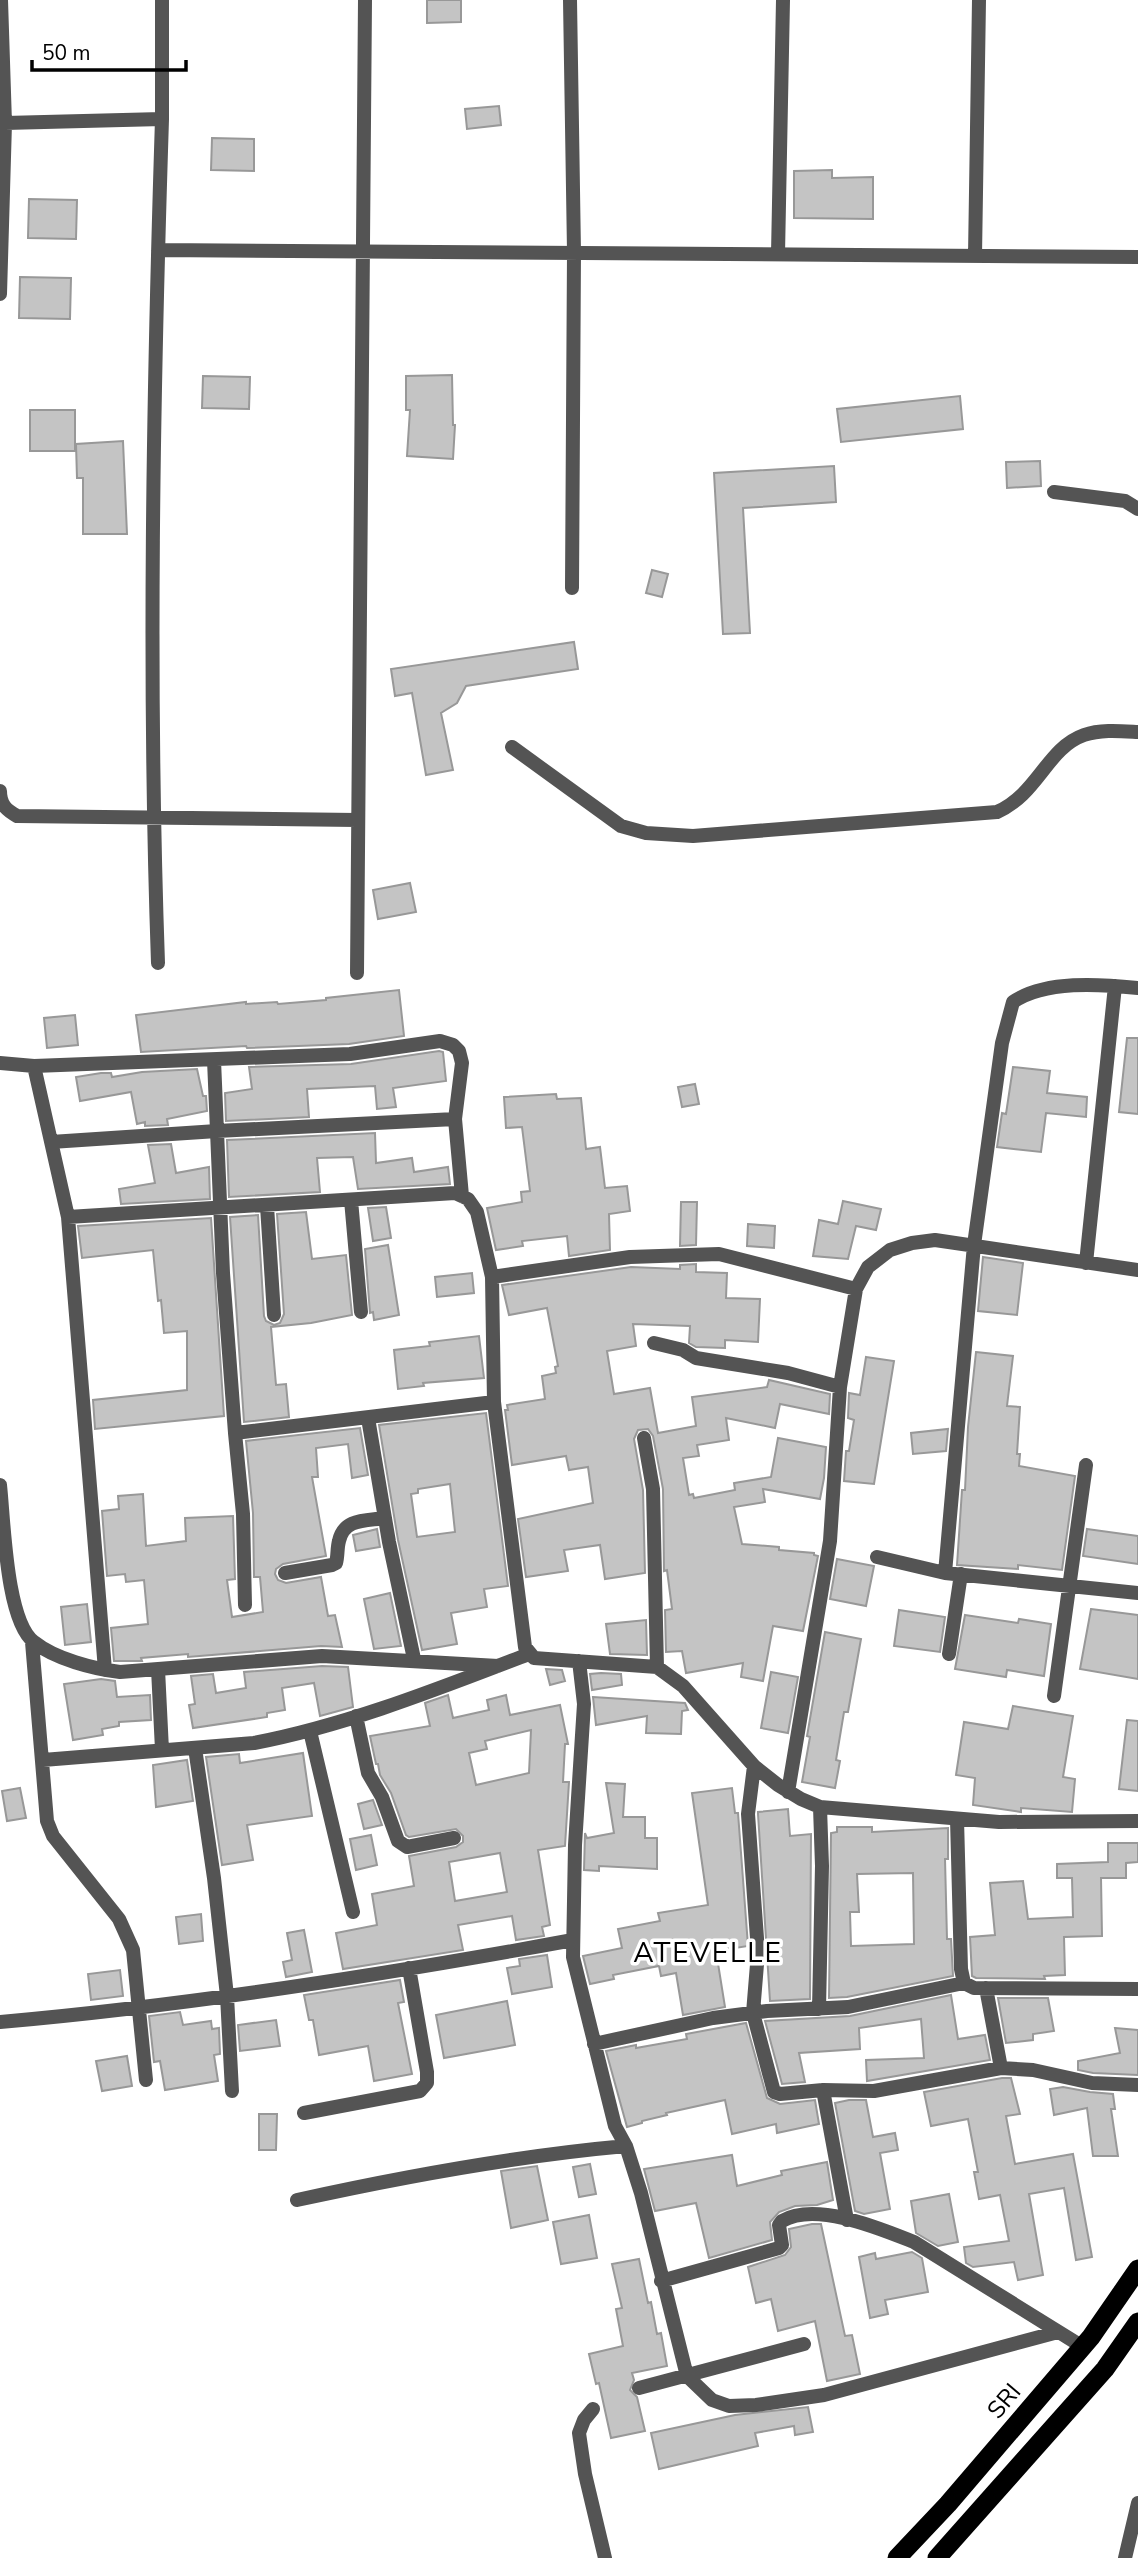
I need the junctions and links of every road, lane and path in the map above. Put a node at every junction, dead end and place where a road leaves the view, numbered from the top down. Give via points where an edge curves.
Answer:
1 (1, 0) edge
2 (163, 0) edge
3 (365, 0) edge
4 (570, 0) edge
5 (783, 0) edge
6 (979, 0) edge
7 (162, 119) junction
8 (5, 122) junction
9 (158, 250) junction
10 (574, 252) junction
11 (361, 253) junction
12 (778, 254) junction
13 (975, 256) junction
14 (1138, 257) edge
15 (0, 294) edge
16 (1054, 492) dead end
17 (1138, 509) edge
18 (572, 588) dead end
19 (1138, 732) edge
20 (512, 747) dead end
21 (0, 792) edge
22 (153, 816) junction
23 (357, 820) junction
24 (158, 963) dead end
25 (357, 973) dead end
26 (1115, 986) junction
27 (1138, 988) edge
28 (214, 1060) junction
29 (0, 1062) edge
30 (34, 1066) junction
31 (454, 1119) junction
32 (217, 1131) junction
33 (51, 1142) junction
34 (462, 1196) junction
35 (351, 1200) junction
36 (267, 1206) junction
37 (221, 1209) junction
38 (68, 1217) junction
39 (974, 1245) junction
40 (1086, 1264) junction
41 (1138, 1270) edge
42 (492, 1276) junction
43 (856, 1289) junction
44 (361, 1312) dead end
45 (274, 1315) dead end
46 (654, 1343) dead end
47 (840, 1387) junction
48 (494, 1402) junction
49 (368, 1418) junction
50 (235, 1433) junction
51 (644, 1438) dead end
52 (1086, 1465) dead end
53 (0, 1486) edge
54 (385, 1518) junction
55 (877, 1557) dead end
56 (285, 1573) dead end
57 (944, 1573) junction
58 (961, 1574) junction
59 (1070, 1584) junction
60 (1138, 1593) edge
61 (245, 1605) dead end
62 (33, 1642) junction
63 (529, 1654) junction
64 (949, 1654) dead end
65 (414, 1659) junction
66 (579, 1661) junction
67 (498, 1666) junction
68 (657, 1667) junction
69 (158, 1669) junction
70 (105, 1670) junction
71 (1054, 1696) dead end
72 (356, 1716) junction
73 (310, 1731) junction
74 (195, 1748) junction
75 (162, 1750) junction
76 (43, 1760) junction
77 (754, 1766) junction
78 (788, 1792) junction
79 (820, 1807) junction
80 (957, 1819) junction
81 (1138, 1821) edge
82 (454, 1838) dead end
83 (353, 1912) dead end
84 (573, 1940) junction
85 (409, 1968) junction
86 (964, 1983) junction
87 (986, 1988) junction
88 (1138, 1989) edge
89 (227, 1996) junction
90 (140, 2008) junction
91 (819, 2009) junction
92 (753, 2013) junction
93 (0, 2022) edge
94 (594, 2044) junction
95 (1001, 2068) junction
96 (146, 2080) dead end
97 (1138, 2085) edge
98 (823, 2090) junction
99 (232, 2091) dead end
100 (304, 2113) dead end
101 (626, 2146) junction
102 (297, 2200) dead end
103 (847, 2220) junction
104 (1138, 2269) edge
105 (662, 2281) junction
106 (1138, 2322) edge
107 (1058, 2332) junction
108 (804, 2344) dead end
109 (1083, 2347) junction
110 (687, 2375) junction
111 (639, 2388) dead end
112 (593, 2409) dead end
113 (1138, 2503) edge
114 (1136, 2519) edge
115 (605, 2558) edge
116 (897, 2558) edge
117 (937, 2558) edge
118 (1125, 2558) edge

1 - 8 street
2 - 7 street
3 - 11 street
4 - 10 street
5 - 12 street
6 - 13 street
7 - 8 street
7 - 9 street
8 - 15 street
9 - 11 street
9 - 22 street
10 - 11 street
10 - 12 street
10 - 18 street
11 - 23 street
12 - 13 street
13 - 14 street
16 - 17 street via 1125,501
19 - 20 street via 1100,731 1064,745 1026,794 997,812 693,836 621,826
21 - 22 street via 6,810 17,816
22 - 23 street
22 - 24 street
23 - 25 street
26 - 27 street
26 - 39 street via 1045,987 1013,1002 1002,1043
26 - 40 street
28 - 30 street
28 - 31 street via 350,1054 440,1041 459,1051
28 - 32 street
29 - 30 street
30 - 33 street
31 - 32 street
31 - 34 street
32 - 33 street
32 - 37 street
33 - 38 street
34 - 35 street
34 - 42 street via 477,1212
35 - 36 street
35 - 44 street
36 - 37 street
36 - 45 street
37 - 38 street
37 - 50 street
38 - 70 street
39 - 40 street
39 - 43 street via 935,1240 890,1250 868,1267
39 - 57 street
40 - 41 street
42 - 43 street via 630,1257 719,1254
42 - 48 street
43 - 47 street
46 - 47 street via 696,1358
47 - 78 street via 830,1541
48 - 49 street
48 - 63 street
49 - 50 street
49 - 54 street
50 - 61 street
51 - 68 street via 653,1489
52 - 59 street
53 - 62 street via 12,1594 18,1621
54 - 56 street via 346,1526 332,1565
54 - 65 street
55 - 57 street
57 - 58 street
58 - 59 street
58 - 64 street
59 - 60 street
59 - 71 street
62 - 70 street via 68,1660
62 - 76 street
63 - 66 street
63 - 67 street
65 - 67 street
65 - 69 street via 322,1656
66 - 68 street
66 - 84 street via 584,1704
67 - 72 street
68 - 77 street via 683,1686
69 - 70 street
69 - 75 street
72 - 73 street
72 - 82 street via 368,1773 398,1842 407,1847
73 - 74 street via 254,1743
73 - 83 street
74 - 75 street
74 - 89 street
75 - 76 street
76 - 90 street via 47,1821 53,1836 128,1934
77 - 78 street
77 - 92 street via 748,1814 758,1952
78 - 79 street
79 - 80 street
79 - 91 street
80 - 81 street
80 - 86 street
84 - 85 street
84 - 94 street
85 - 89 street
85 - 100 street via 427,2072 424,2088
86 - 87 street
86 - 91 street
87 - 88 street
87 - 95 street
89 - 90 street
89 - 99 street
90 - 93 street
90 - 96 street
91 - 92 street
92 - 94 street
92 - 98 street via 774,2092
94 - 101 street via 615,2126
95 - 97 street via 1092,2083
95 - 98 street via 874,2091
98 - 103 street
101 - 102 street via 536,2155
101 - 105 street
103 - 105 street via 825,2214 786,2218 779,2225 779,2248
103 - 107 street via 914,2242
104 - 109 highway, SRI
105 - 110 street
106 - 117 highway via 1105,2369
107 - 109 street
107 - 110 street via 824,2395 756,2405 729,2406 712,2400
108 - 110 street
109 - 116 highway, SRI
110 - 111 street
112 - 115 street via 579,2433
113 - 114 street
114 - 118 street

